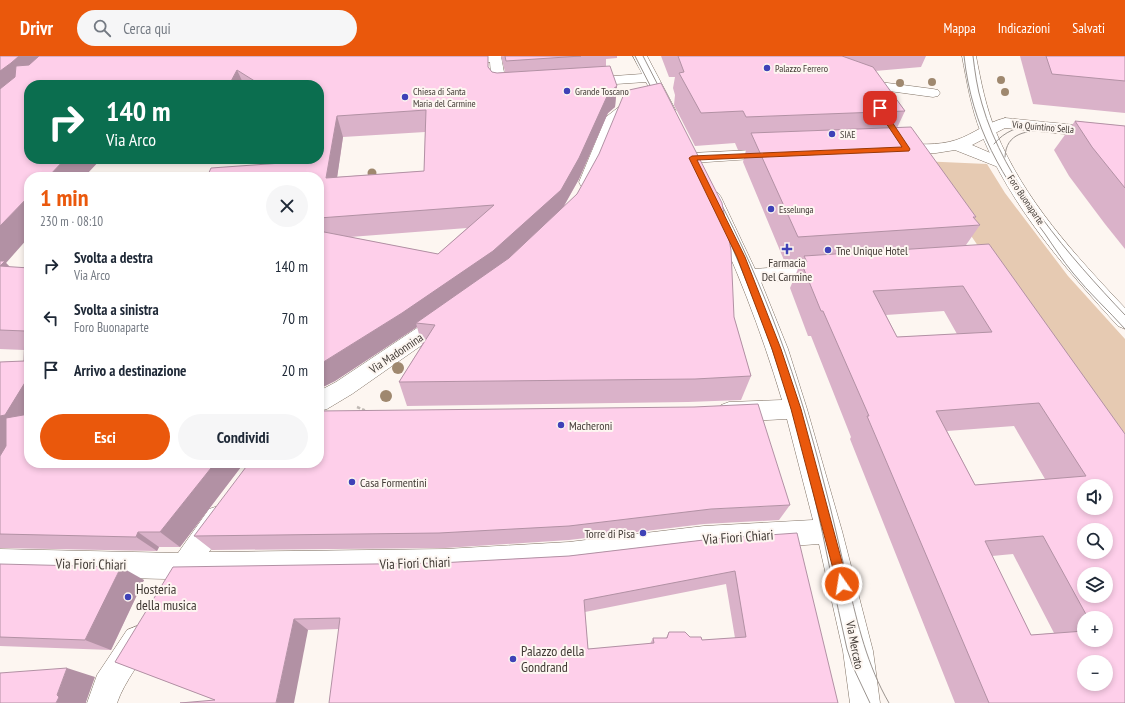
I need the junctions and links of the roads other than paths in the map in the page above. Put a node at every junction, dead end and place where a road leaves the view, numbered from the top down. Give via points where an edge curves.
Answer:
1 (640, 56) edge
2 (969, 56) edge
3 (448, 60) edge
4 (843, 77) edge
5 (863, 83) junction
6 (569, 84) edge
7 (657, 84) junction
8 (530, 86) edge
9 (933, 93) dead end
10 (875, 102) edge
11 (675, 126) edge
12 (987, 130) junction
13 (896, 134) edge
14 (1125, 135) edge
15 (957, 145) junction
16 (882, 150) edge
17 (790, 153) edge
18 (911, 156) junction
19 (1004, 164) junction
20 (579, 197) edge
21 (843, 269) edge
22 (749, 276) junction
23 (459, 309) edge
24 (1125, 321) edge
25 (796, 409) junction
26 (324, 413) edge
27 (710, 413) edge
28 (232, 500) edge
29 (829, 531) junction
30 (0, 562) edge
31 (183, 566) junction
32 (166, 594) edge
33 (149, 620) edge
34 (858, 651) junction
35 (102, 703) edge
36 (865, 703) edge
37 (880, 703) edge

1 - 7 street
2 - 12 street, Foro Buonaparte
3 - 8 street via 496,58 500,88
4 - 5 street
5 - 9 street
5 - 10 street
6 - 7 street
7 - 11 street
7 - 20 street via 614,117
12 - 14 street, Via Quintino Sella via 1005,123
12 - 15 street, Via Quintino Sella
12 - 19 street, Foro Buonaparte
13 - 18 street
15 - 18 street
15 - 19 street
16 - 18 street
17 - 22 street, Via Mercato via 695,164
19 - 24 street, Foro Buonaparte via 1017,189 1079,272
21 - 22 street
22 - 25 street, Via Mercato via 777,349
23 - 26 street, Via Madonnina via 344,388
25 - 27 street
25 - 29 street, Via Mercato
28 - 31 street
29 - 31 street, Via Fiori Chiari via 704,539 569,555 453,562
29 - 34 street, Via Mercato
30 - 31 street, Via Fiori Chiari
31 - 32 street
33 - 35 street via 108,686
34 - 36 street, Via Mercato
34 - 37 street

